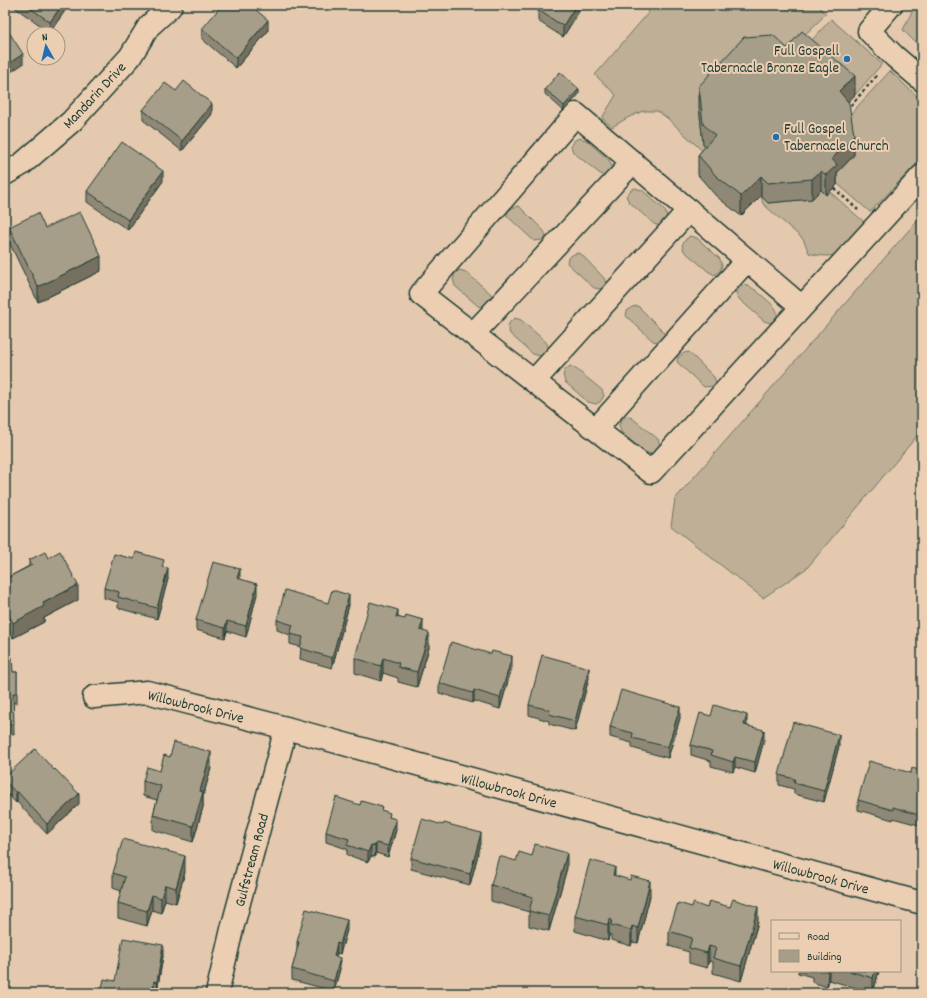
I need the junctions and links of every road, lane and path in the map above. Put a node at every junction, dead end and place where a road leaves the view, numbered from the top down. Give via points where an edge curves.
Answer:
1 (171, 5) edge
2 (891, 5) edge
3 (894, 56) junction
4 (922, 80) edge
5 (843, 115) edge
6 (632, 162) junction
7 (5, 174) edge
8 (922, 176) edge
9 (834, 188) edge
10 (689, 210) junction
11 (876, 226) junction
12 (747, 260) junction
13 (802, 307) junction
14 (473, 334) junction
15 (534, 382) junction
16 (596, 429) junction
17 (94, 697) dead end
18 (286, 728) junction
19 (922, 904) edge
20 (217, 993) edge

1 - 7 street, Mandarin Drive via 149,26 130,57 72,121 22,164
2 - 3 street via 870,31
3 - 4 street
3 - 5 path
6 - 10 street
6 - 14 street
6 - 14 street via 576,114 421,294
8 - 11 street
9 - 11 path
10 - 12 street
10 - 15 street
11 - 13 street
12 - 13 street
12 - 16 street
13 - 16 street via 651,472
14 - 15 street
15 - 16 street
17 - 18 street, Willowbrook Drive via 148,692
18 - 19 street, Willowbrook Drive
18 - 20 street, Gulfstream Road

